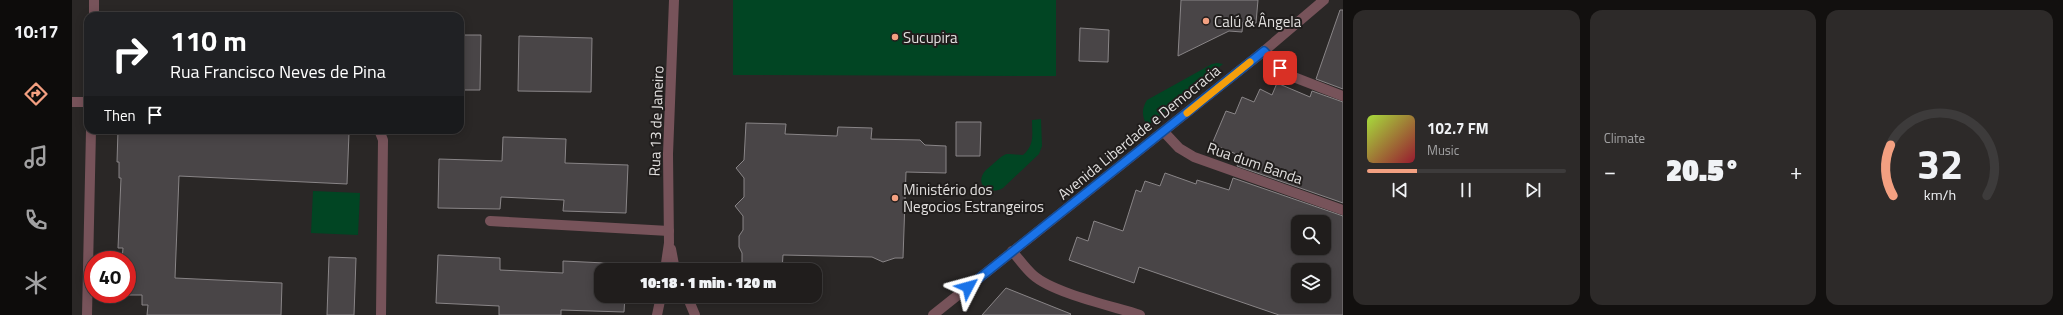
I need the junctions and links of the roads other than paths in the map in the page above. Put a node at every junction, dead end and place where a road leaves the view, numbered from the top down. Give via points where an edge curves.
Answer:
1 (94, 0) edge
2 (674, 0) edge
3 (1324, 0) edge
4 (94, 12) edge
5 (1264, 51) junction
6 (1343, 96) edge
7 (72, 102) edge
8 (84, 102) edge
9 (1164, 132) junction
10 (91, 134) edge
11 (380, 134) edge
12 (1343, 210) edge
13 (490, 221) dead end
14 (669, 231) junction
15 (669, 243) junction
16 (1012, 251) junction
17 (666, 263) edge
18 (673, 263) edge
19 (660, 303) edge
20 (690, 303) edge
21 (87, 315) edge
22 (380, 315) edge
23 (658, 315) edge
24 (695, 315) edge
25 (933, 315) edge
26 (1140, 315) edge

1 - 4 street
2 - 14 street, Rua 13 de Janeiro via 668,154
3 - 5 street, Avenida Liberdade e Democracia
5 - 6 street via 1291,76
5 - 9 street, Avenida Liberdade e Democracia
7 - 8 street
9 - 12 street, Rua dum Banda via 1179,148 1194,157
9 - 16 street, Avenida Liberdade e Democracia
10 - 21 street
11 - 22 street
13 - 14 street
14 - 15 street, Rua 13 de Janeiro
15 - 17 street, Rua 13 de Janeiro
15 - 18 street, Rua 13 de Janeiro
16 - 25 street, Avenida Liberdade e Democracia
16 - 26 street via 1033,275 1050,285
19 - 23 street
20 - 24 street

